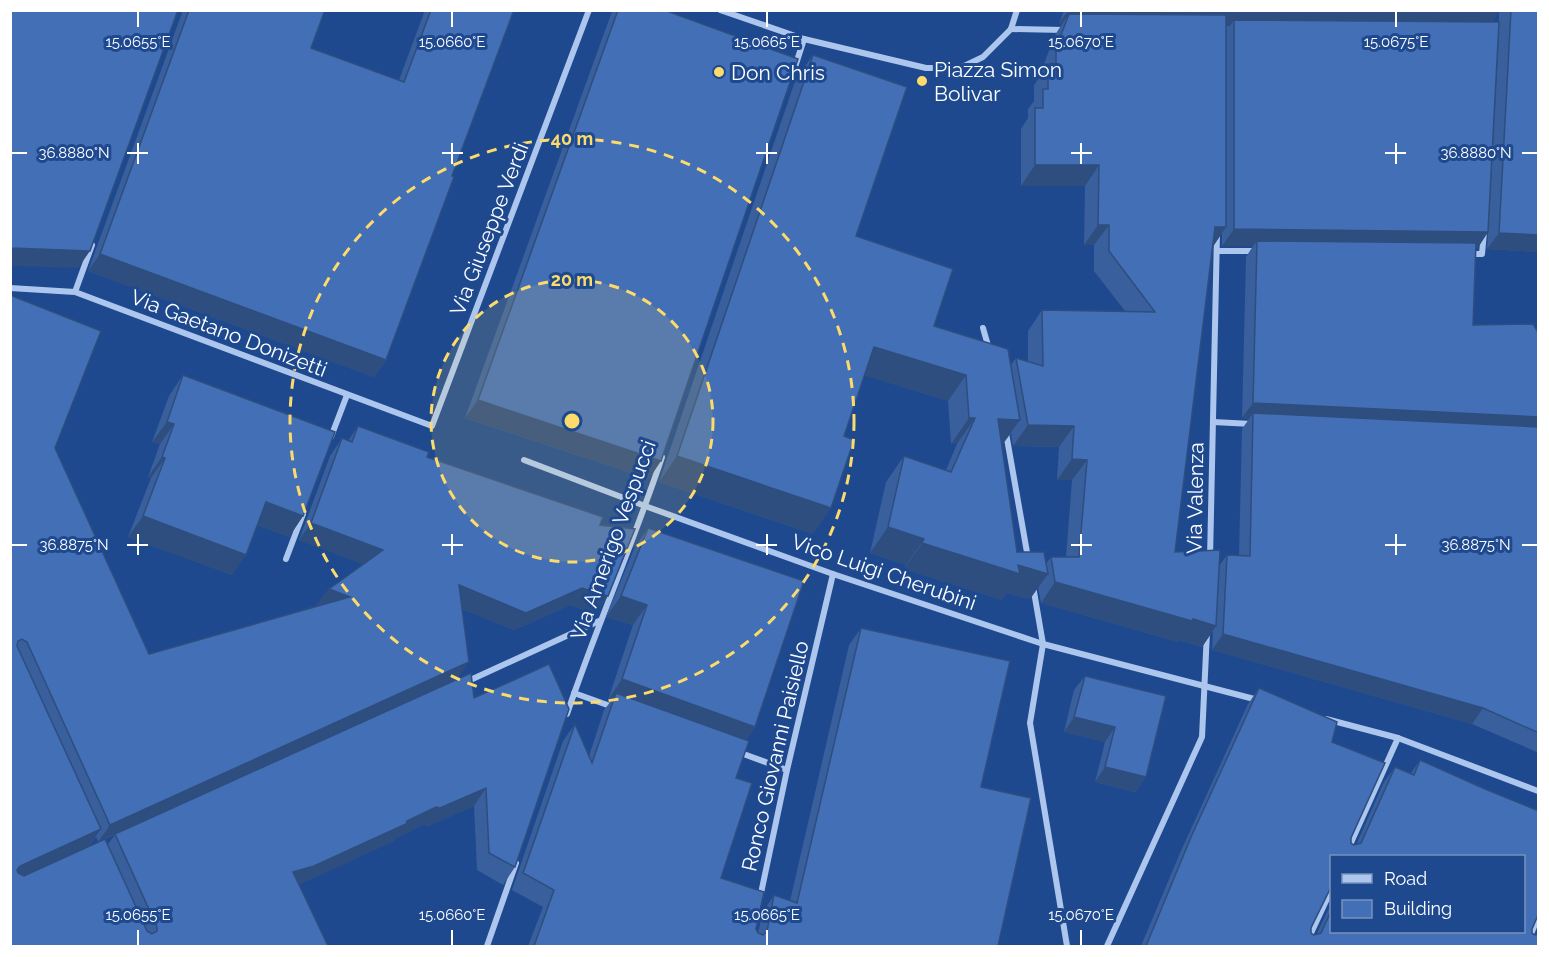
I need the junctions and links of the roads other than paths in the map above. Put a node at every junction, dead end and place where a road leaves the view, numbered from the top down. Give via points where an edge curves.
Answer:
1 (590, 10) edge
2 (720, 10) edge
3 (1017, 10) edge
4 (1011, 29) junction
5 (1067, 30) edge
6 (804, 39) junction
7 (792, 76) edge
8 (1484, 219) edge
9 (1217, 228) edge
10 (95, 238) edge
11 (1217, 251) junction
12 (1263, 252) edge
13 (1459, 254) edge
14 (10, 288) edge
15 (75, 292) junction
16 (983, 328) dead end
17 (992, 358) edge
18 (346, 395) junction
19 (1213, 422) junction
20 (1005, 425) edge
21 (1260, 425) edge
22 (432, 426) joint
23 (330, 439) edge
24 (665, 450) edge
25 (524, 460) dead end
26 (306, 505) edge
27 (645, 506) junction
28 (286, 560) dead end
29 (1029, 563) edge
30 (1210, 569) edge
31 (833, 574) junction
32 (1031, 575) edge
33 (599, 621) junction
34 (1208, 627) edge
35 (1043, 644) junction
36 (460, 684) edge
37 (1204, 686) junction
38 (574, 693) junction
39 (1262, 701) edge
40 (619, 709) edge
41 (1318, 716) edge
42 (563, 726) edge
43 (1398, 738) junction
44 (731, 750) edge
45 (787, 770) junction
46 (1539, 791) edge
47 (520, 851) edge
48 (1345, 855) edge
49 (1330, 892) edge
50 (759, 902) edge
51 (1539, 917) edge
52 (487, 946) edge
53 (1067, 946) edge
54 (1107, 946) edge
55 (1305, 946) edge
56 (1526, 946) edge

1 - 22 street, Via Giuseppe Verdi
2 - 6 street
3 - 4 street
4 - 5 street
4 - 6 street via 983,57 960,68 926,68
6 - 7 street
8 - 13 street via 1482,254
9 - 11 street, Via Valenza
10 - 15 street
11 - 12 street
11 - 19 street, Via Valenza
14 - 15 street, Via Gaetano Donizetti
15 - 18 street, Via Gaetano Donizetti
16 - 17 street
18 - 22 street, Via Gaetano Donizetti
18 - 23 street
19 - 21 street
19 - 30 street, Via Valenza
20 - 29 street
24 - 27 street, Via Amerigo Vespucci
25 - 27 street, Vico Luigi Cherubini
26 - 28 street
27 - 31 street, Vico Luigi Cherubini
27 - 33 street, Via Amerigo Vespucci
31 - 35 street, Vico Luigi Cherubini
31 - 45 street, Ronco Giovanni Paisiello
32 - 35 street
33 - 36 street
33 - 38 street, Via Amerigo Vespucci
34 - 37 street
35 - 37 street, Vico Luigi Cherubini
35 - 53 street via 1030,723
37 - 39 street, Vico Luigi Cherubini
37 - 54 street via 1202,737
38 - 40 street
38 - 42 street, Via Amerigo Vespucci
41 - 43 street
43 - 46 street
43 - 48 street
44 - 45 street
45 - 50 street, Ronco Giovanni Paisiello
47 - 52 street
49 - 55 street
51 - 56 street

